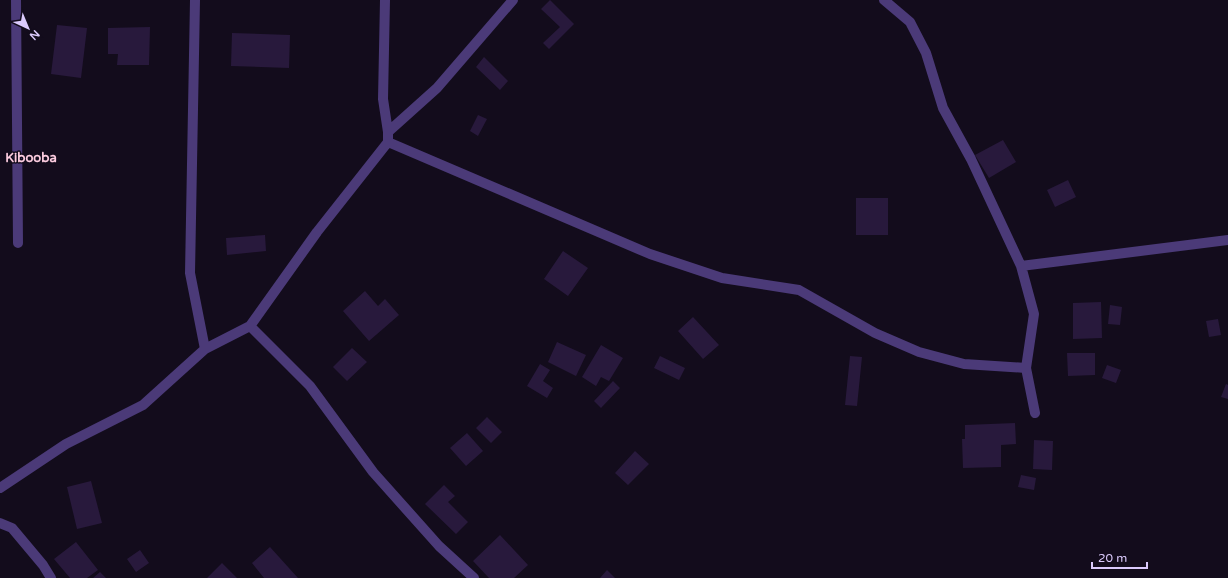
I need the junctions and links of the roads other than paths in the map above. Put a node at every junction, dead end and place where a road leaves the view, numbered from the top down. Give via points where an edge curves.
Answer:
1 (16, 0) edge
2 (195, 0) edge
3 (384, 0) edge
4 (513, 0) edge
5 (884, 0) edge
6 (388, 132) junction
7 (388, 142) junction
8 (1228, 240) edge
9 (18, 243) dead end
10 (1021, 266) junction
11 (250, 326) junction
12 (205, 349) junction
13 (1026, 368) junction
14 (1035, 413) dead end
15 (0, 488) edge
16 (0, 524) edge
17 (51, 578) edge
18 (474, 578) edge

1 - 9 street
2 - 12 street via 190,273
3 - 6 street via 383,100
4 - 6 street via 437,88
5 - 10 street via 910,22 926,53 943,108 971,159
6 - 7 street
7 - 11 street via 317,232
7 - 13 street via 650,254 722,278 799,290 875,333 919,352 964,364
8 - 10 street
10 - 13 street via 1034,314
11 - 12 street
11 - 18 street via 310,386 372,472 439,546
12 - 15 street via 143,405 66,444
13 - 14 street
16 - 17 street via 12,528

